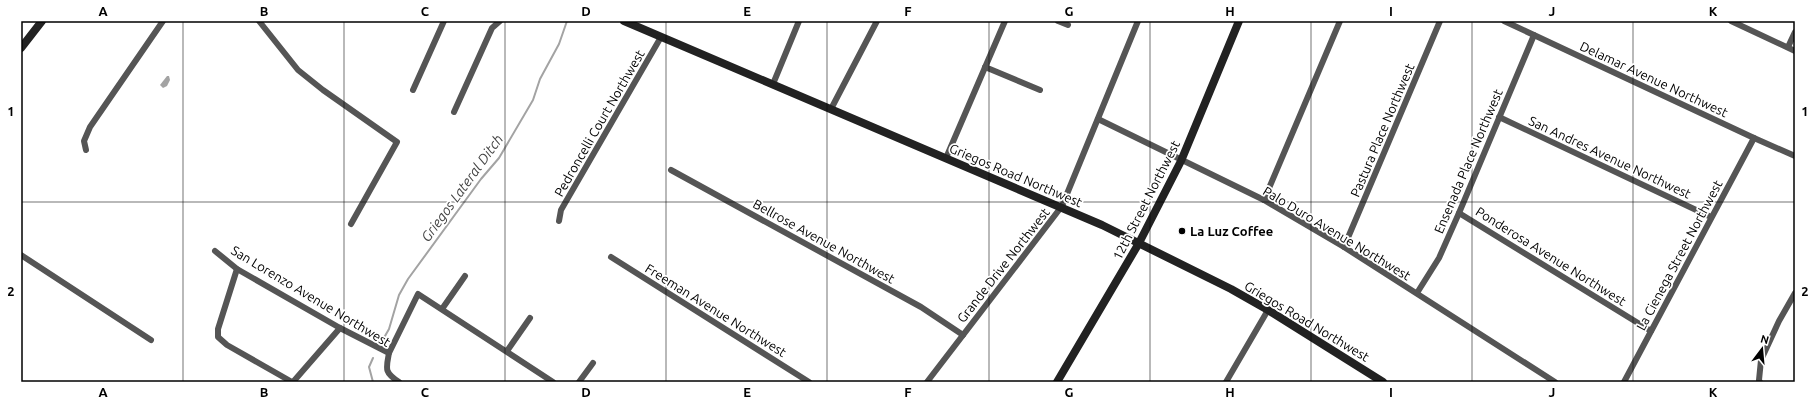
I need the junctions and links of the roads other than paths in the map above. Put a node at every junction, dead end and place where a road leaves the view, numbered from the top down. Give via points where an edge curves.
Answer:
1 (42, 21) edge
2 (164, 21) edge
3 (259, 21) edge
4 (444, 21) edge
5 (500, 21) edge
6 (624, 21) edge
7 (799, 21) edge
8 (877, 21) edge
9 (1005, 21) edge
10 (1058, 21) edge
11 (1138, 21) edge
12 (1239, 21) edge
13 (1340, 21) edge
14 (1440, 21) edge
15 (1504, 21) edge
16 (1731, 21) edge
17 (1068, 25) dead end
18 (1795, 32) edge
19 (1534, 35) junction
20 (662, 38) junction
21 (1788, 47) junction
22 (21, 48) edge
23 (1795, 51) edge
24 (985, 68) junction
25 (772, 84) junction
26 (413, 90) dead end
27 (1040, 90) dead end
28 (831, 109) junction
29 (454, 112) dead end
30 (1499, 117) junction
31 (1098, 119) junction
32 (1754, 138) junction
33 (86, 150) dead end
34 (1795, 156) edge
35 (946, 158) junction
36 (1181, 161) junction
37 (671, 170) dead end
38 (1264, 200) junction
39 (1062, 206) junction
40 (1459, 213) junction
41 (1711, 217) junction
42 (559, 220) dead end
43 (351, 224) dead end
44 (1139, 243) junction
45 (1344, 247) junction
46 (215, 251) dead end
47 (21, 255) edge
48 (611, 257) dead end
49 (237, 269) junction
50 (466, 276) dead end
51 (1417, 293) junction
52 (1795, 293) edge
53 (442, 309) junction
54 (1268, 310) junction
55 (530, 318) dead end
56 (340, 328) junction
57 (1651, 331) junction
58 (963, 335) junction
59 (151, 340) dead end
60 (507, 351) junction
61 (389, 353) junction
62 (592, 363) dead end
63 (1371, 379) edge
64 (1760, 381) edge
65 (292, 382) edge
66 (399, 382) edge
67 (553, 382) edge
68 (579, 382) edge
69 (809, 382) edge
70 (927, 382) edge
71 (1057, 382) edge
72 (1226, 382) edge
73 (1382, 382) edge
74 (1556, 382) edge
75 (1624, 382) edge

1 - 22 main road
2 - 33 street via 90,127 84,141
3 - 43 street via 298,70 397,142
4 - 26 street
5 - 29 street via 492,28
6 - 20 main road, Griegos Road Northwest
7 - 25 street
8 - 28 street
9 - 24 street
10 - 17 street
11 - 31 street, Grande Drive Northwest
12 - 36 main road, 12th Street Northwest
13 - 38 street
14 - 45 street, Pastura Place Northwest
15 - 19 street, Delamar Avenue Northwest
16 - 21 street
18 - 21 street
19 - 30 street, Ensenada Place Northwest
19 - 32 street, Delamar Avenue Northwest
20 - 25 main road, Griegos Road Northwest
20 - 42 street, Pedroncelli Court Northwest via 560,210
21 - 23 street
24 - 27 street
24 - 35 street
25 - 28 main road, Griegos Road Northwest
28 - 35 main road, Griegos Road Northwest
30 - 40 street, Ensenada Place Northwest
30 - 41 street, San Andres Avenue Northwest
31 - 36 street, Palo Duro Avenue Northwest
31 - 39 street, Grande Drive Northwest
32 - 34 street, Delamar Avenue Northwest
32 - 41 street, La Cienega Street Northwest
35 - 39 main road, Griegos Road Northwest
36 - 38 street, Palo Duro Avenue Northwest
36 - 44 main road, 12th Street Northwest
37 - 58 street, Bellrose Avenue Northwest via 921,307
38 - 45 street, Palo Duro Avenue Northwest
39 - 44 main road, Griegos Road Northwest
39 - 58 street, Grande Drive Northwest
40 - 51 street, Ensenada Place Northwest via 1439,258
40 - 57 street, Ponderosa Avenue Northwest
41 - 57 street, La Cienega Street Northwest
44 - 54 main road, Griegos Road Northwest
44 - 71 main road, 12th Street Northwest
45 - 51 street, Palo Duro Avenue Northwest
46 - 49 street, San Lorenzo Avenue Northwest
47 - 59 street
48 - 69 street, Freeman Avenue Northwest
49 - 56 street, San Lorenzo Avenue Northwest
49 - 65 street via 218,329 218,337 227,345
50 - 53 street
51 - 74 street, Palo Duro Avenue Northwest
52 - 64 street via 1761,360
53 - 60 street
53 - 61 street via 418,294
54 - 63 main road, Griegos Road Northwest
54 - 72 street
55 - 60 street
56 - 61 street, San Lorenzo Avenue Northwest
56 - 65 street
57 - 75 street, La Cienega Street Northwest
58 - 70 street, Grande Drive Northwest
60 - 67 street
61 - 66 street, San Lorenzo Avenue Northwest via 386,369 388,374
62 - 68 street
63 - 73 main road, Griegos Road Northwest

